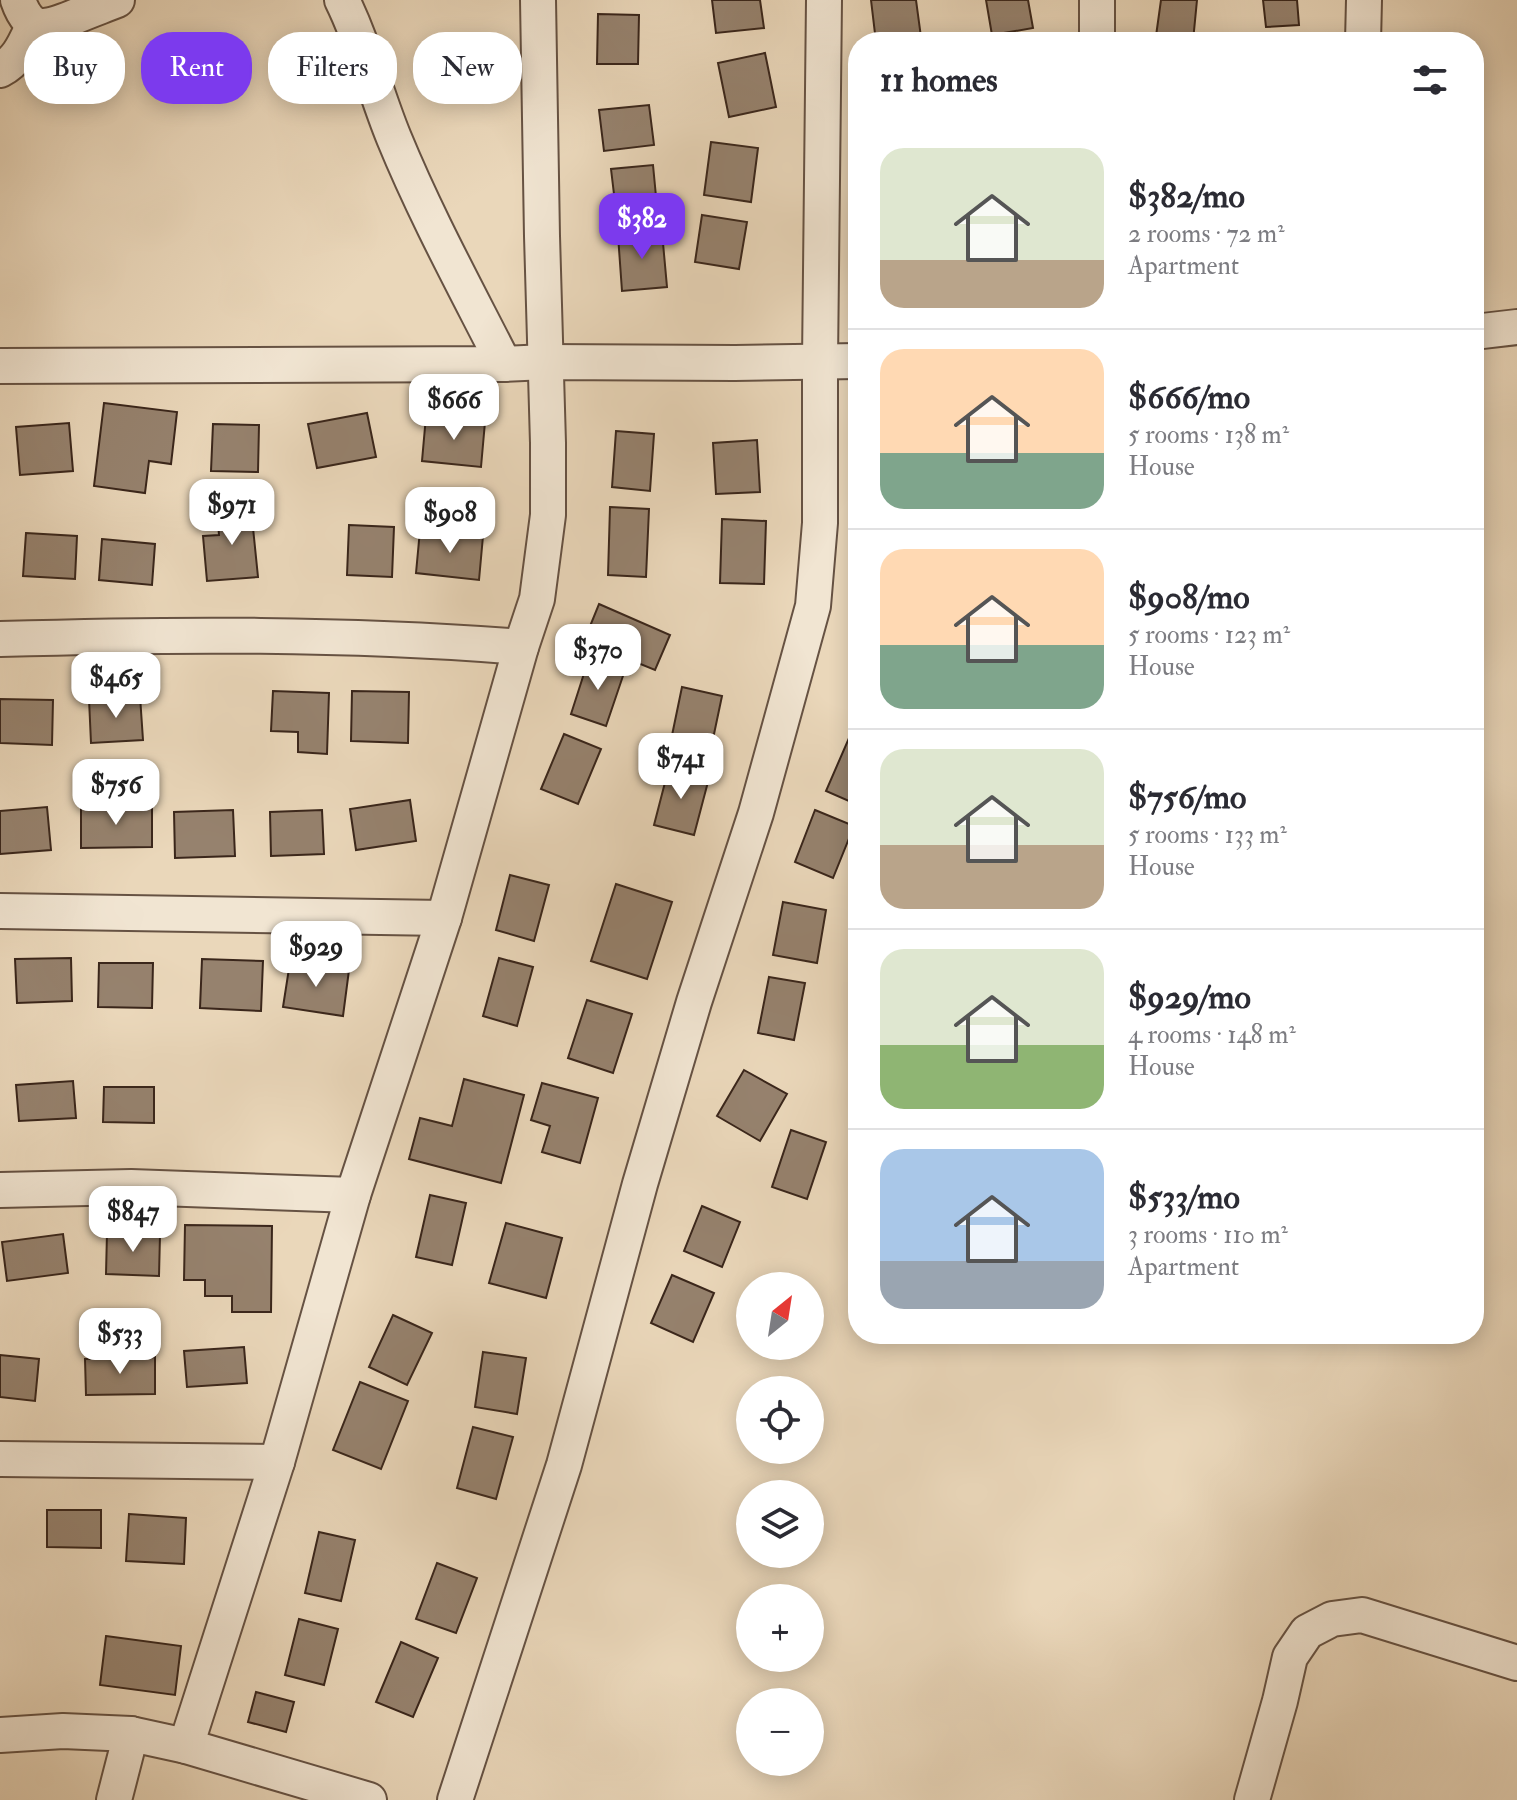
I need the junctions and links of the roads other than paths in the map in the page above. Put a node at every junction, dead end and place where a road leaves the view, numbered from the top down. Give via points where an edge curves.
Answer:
1 (117, 0) edge
2 (342, 0) edge
3 (538, 0) edge
4 (824, 0) edge
5 (1097, 0) edge
6 (1364, 0) edge
7 (26, 12) edge
8 (1097, 32) edge
9 (1363, 32) edge
10 (0, 70) edge
11 (1517, 327) edge
12 (1484, 331) edge
13 (820, 361) junction
14 (848, 361) edge
15 (546, 362) junction
16 (504, 364) junction
17 (0, 366) edge
18 (0, 639) edge
19 (521, 647) junction
20 (0, 911) edge
21 (444, 918) junction
22 (0, 1190) edge
23 (353, 1195) junction
24 (0, 1459) edge
25 (277, 1462) junction
26 (1517, 1663) edge
27 (131, 1734) junction
28 (0, 1735) edge
29 (186, 1746) junction
30 (114, 1800) edge
31 (369, 1800) edge
32 (455, 1800) edge
33 (1252, 1800) edge

1 - 7 street via 49,27
2 - 16 street via 424,208
3 - 15 street
4 - 13 street
5 - 8 street
6 - 9 street
7 - 10 street via 18,56
11 - 12 street
13 - 14 street
13 - 15 street
13 - 32 street via 820,523 810,621 640,1184 564,1465
15 - 16 street
15 - 19 street via 548,515 537,599
16 - 17 street
18 - 19 street via 172,635
19 - 21 street
20 - 21 street
21 - 23 street
22 - 23 street via 131,1187
23 - 25 street
24 - 25 street
25 - 29 street
26 - 33 street via 1362,1615 1332,1619 1307,1632 1290,1657
27 - 28 street
27 - 29 street
27 - 30 street
29 - 31 street

